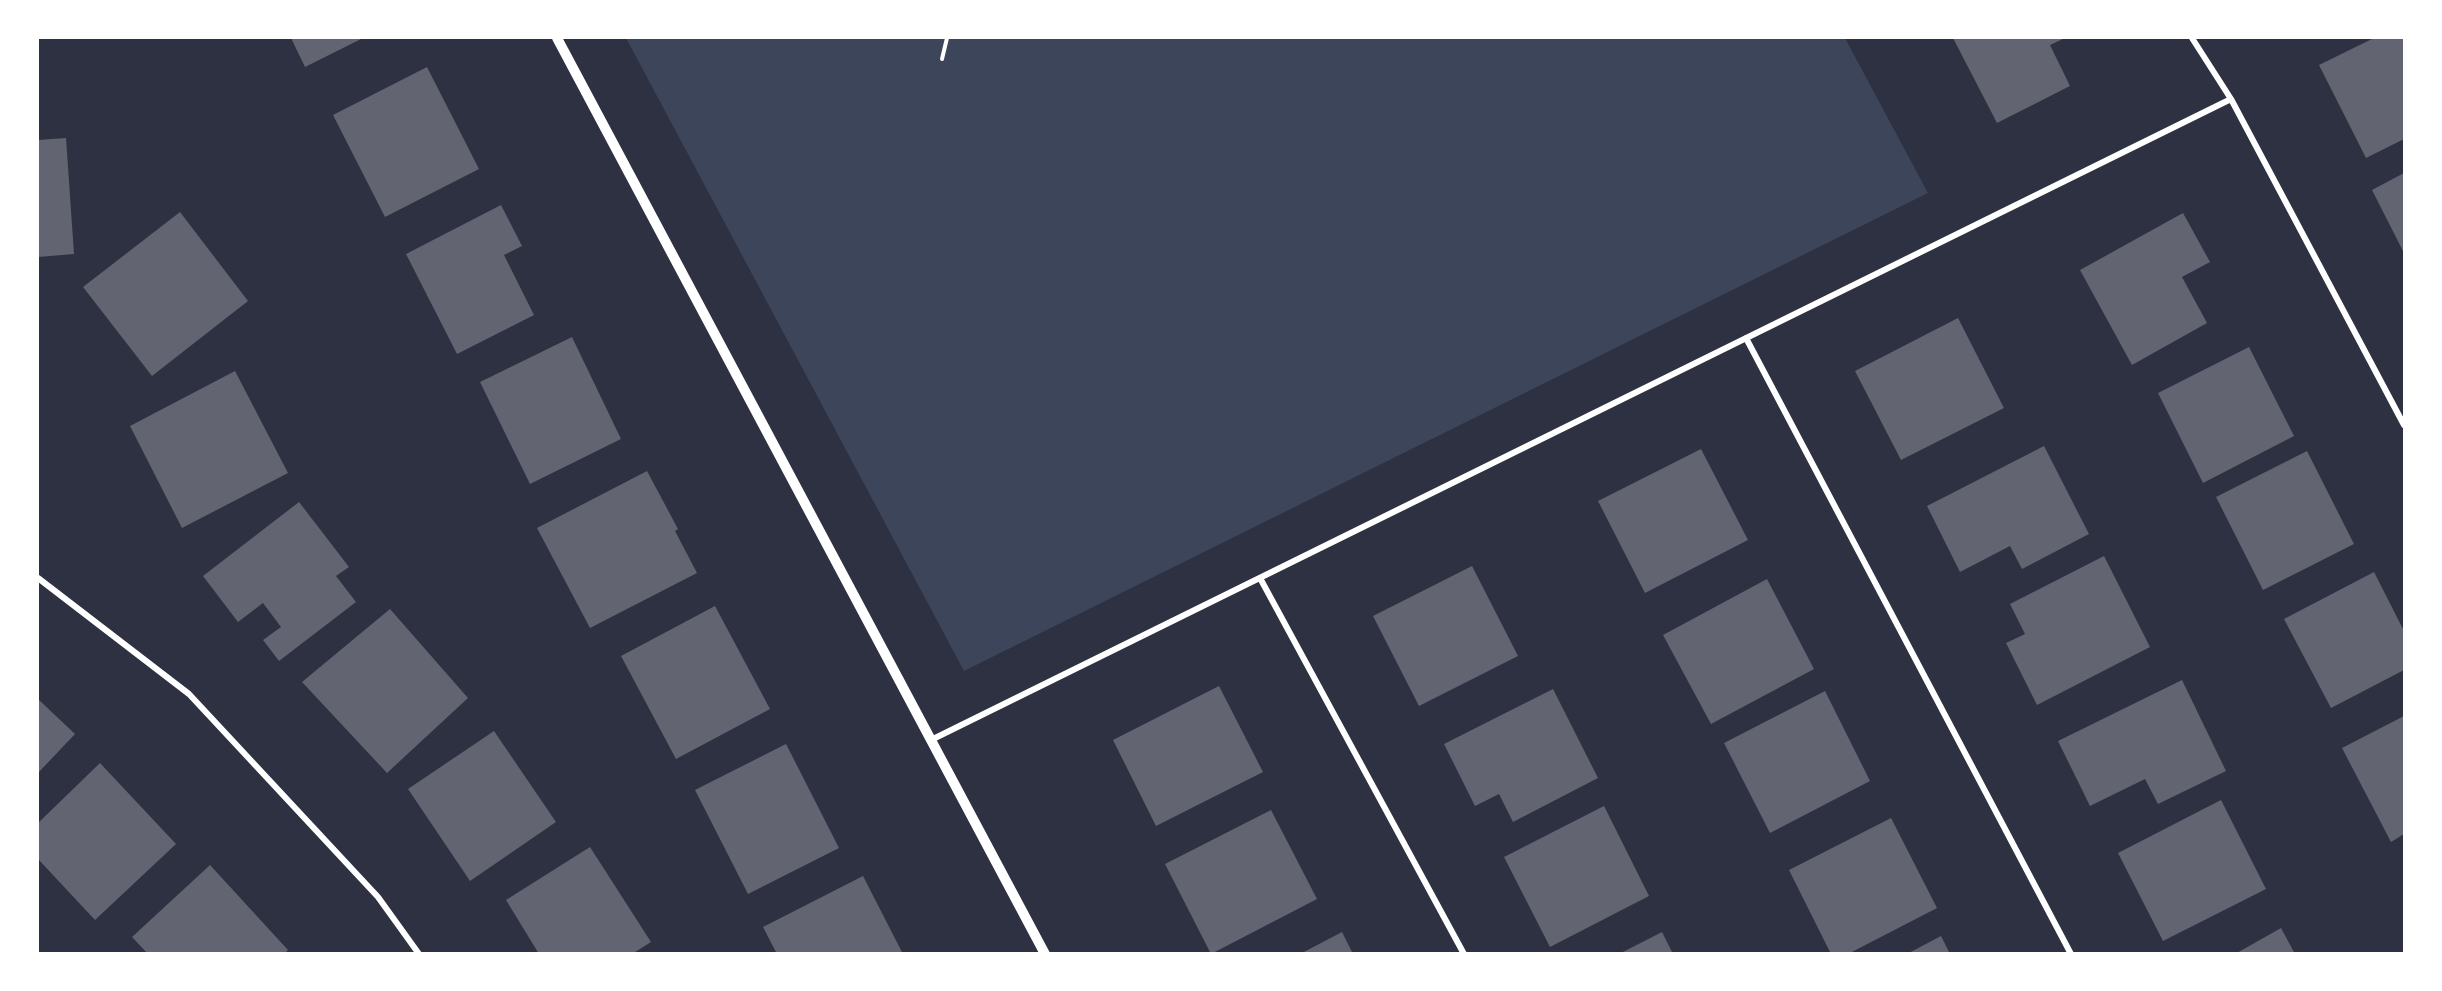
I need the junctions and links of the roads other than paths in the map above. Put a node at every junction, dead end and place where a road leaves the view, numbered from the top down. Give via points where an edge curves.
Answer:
1 (557, 38) edge
2 (2192, 38) edge
3 (2231, 99) junction
4 (1746, 338) junction
5 (2404, 425) edge
6 (38, 578) edge
7 (1260, 578) junction
8 (931, 740) junction
9 (419, 954) edge
10 (1045, 954) edge
11 (1464, 954) edge
12 (2071, 954) edge

1 - 8 street
2 - 3 street
3 - 4 street
3 - 5 street
4 - 7 street
4 - 12 street
6 - 9 street via 189,694 378,897
7 - 8 street
7 - 11 street
8 - 10 street

